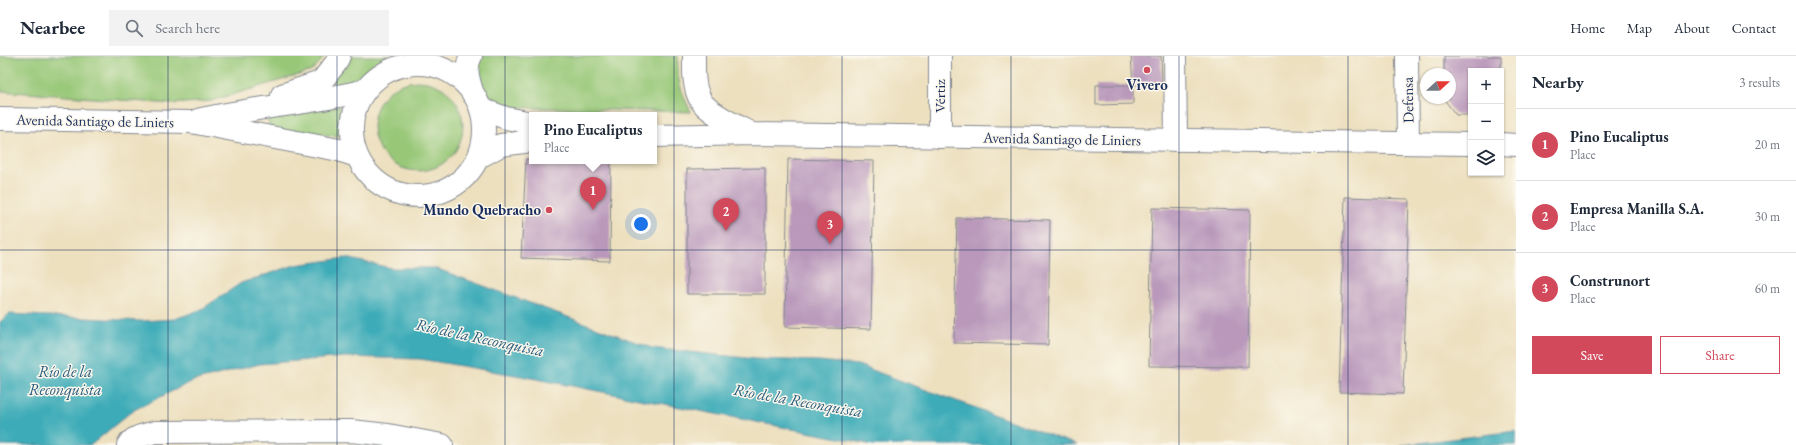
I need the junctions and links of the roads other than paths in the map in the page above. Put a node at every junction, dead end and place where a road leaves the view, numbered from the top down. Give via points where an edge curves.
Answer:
1 (339, 56) edge
2 (401, 56) edge
3 (471, 56) edge
4 (694, 56) edge
5 (940, 56) edge
6 (1175, 56) edge
7 (1407, 56) edge
8 (386, 72) junction
9 (366, 90) junction
10 (477, 101) junction
11 (233, 112) junction
12 (0, 119) edge
13 (190, 122) junction
14 (529, 122) edge
15 (753, 134) junction
16 (657, 136) edge
17 (940, 137) junction
18 (529, 140) edge
19 (1176, 140) junction
20 (1408, 143) junction
21 (1468, 144) edge
22 (1504, 144) edge
23 (1516, 145) edge
24 (357, 156) junction
25 (479, 157) junction
26 (129, 443) edge
27 (442, 445) edge

1 - 11 main road via 321,82
2 - 8 main road
3 - 10 main road via 467,63 467,74
4 - 15 main road via 694,78 700,100 717,115
5 - 17 main road, Vértiz
6 - 19 main road
7 - 20 main road, Defensa
8 - 9 main road
8 - 10 main road via 404,66 424,64 437,67 460,79
9 - 11 main road, Avenida Santiago de Liniers via 338,97
9 - 24 main road via 357,105 353,122
10 - 14 main road via 506,118
10 - 25 main road via 484,125 484,141
11 - 13 main road, Avenida Santiago de Liniers
12 - 13 main road, Avenida Santiago de Liniers
13 - 24 main road, Avenida Santiago de Liniers via 339,150
15 - 16 main road, Avenida Santiago de Liniers
15 - 17 main road, Avenida Santiago de Liniers
17 - 19 main road, Avenida Santiago de Liniers
18 - 25 main road via 501,145
19 - 20 main road, Avenida Santiago de Liniers
20 - 21 main road, Avenida Santiago de Liniers
22 - 23 main road
24 - 25 main road via 369,175 386,188 407,196 429,196 450,189 467,175
26 - 27 main road via 155,432 351,431

